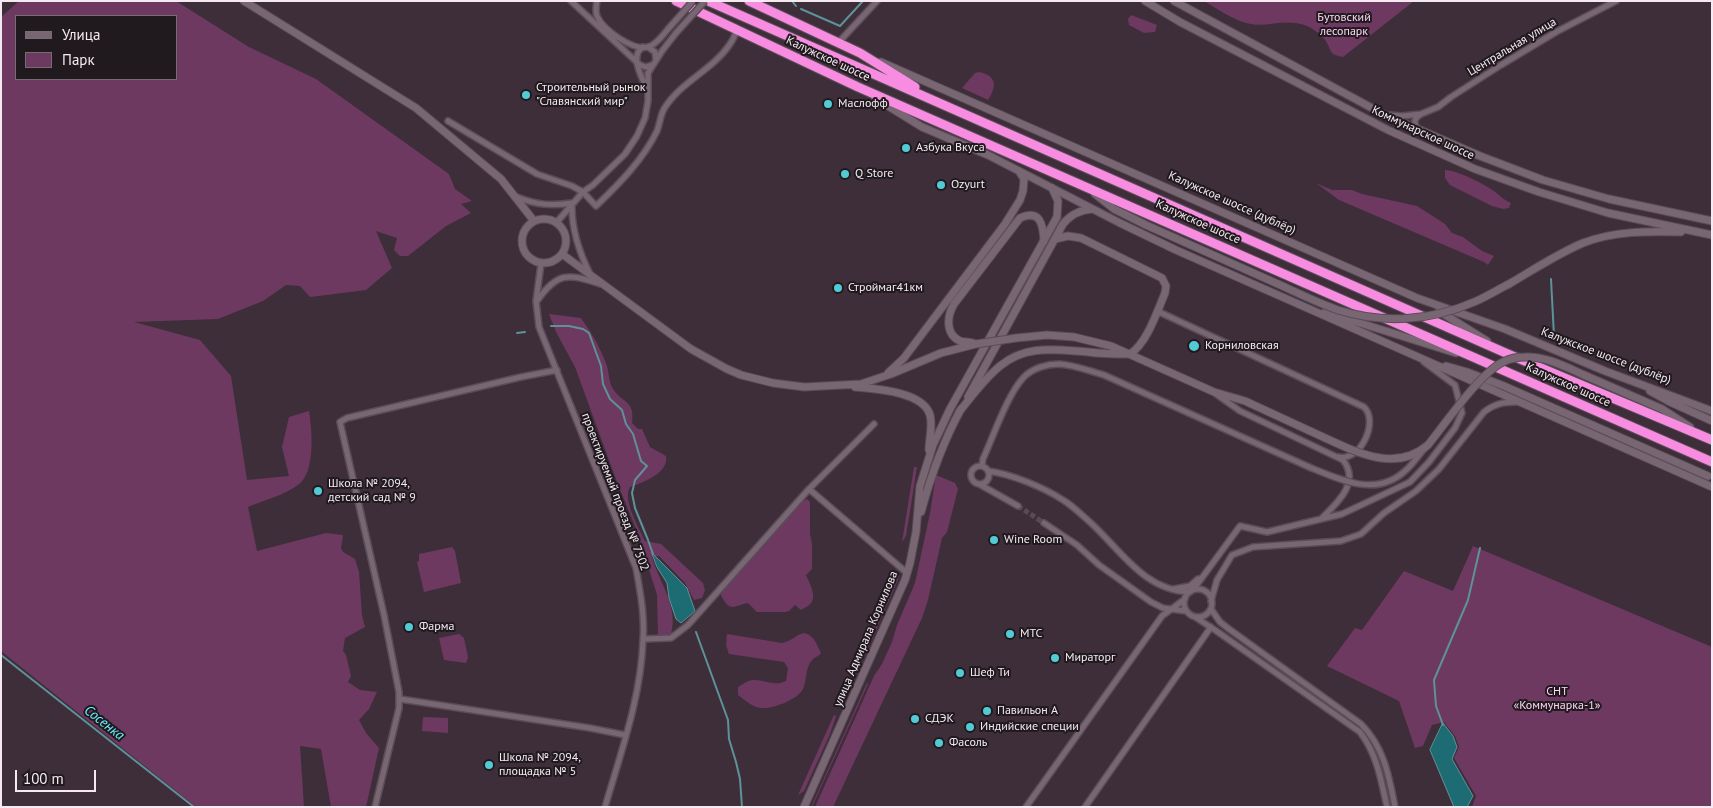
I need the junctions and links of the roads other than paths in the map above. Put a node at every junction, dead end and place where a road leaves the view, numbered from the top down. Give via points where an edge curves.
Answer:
1 (244, 1) edge
2 (571, 1) edge
3 (676, 1) edge
4 (693, 1) edge
5 (706, 1) edge
6 (750, 1) edge
7 (877, 1) edge
8 (1145, 1) edge
9 (1174, 1) edge
10 (1616, 1) edge
11 (597, 3) edge
12 (578, 8) junction
13 (737, 30) junction
14 (838, 43) junction
15 (646, 47) junction
16 (860, 53) junction
17 (637, 62) junction
18 (654, 63) junction
19 (858, 87) junction
20 (648, 91) junction
21 (940, 103) junction
22 (1383, 114) junction
23 (1421, 114) junction
24 (448, 121) dead end
25 (1419, 130) junction
26 (1014, 168) junction
27 (1050, 186) junction
28 (1088, 188) junction
29 (583, 192) junction
30 (517, 197) junction
31 (572, 203) junction
32 (1092, 209) junction
33 (534, 221) junction
34 (1712, 221) edge
35 (556, 222) junction
36 (1702, 234) junction
37 (1712, 235) edge
38 (1055, 239) junction
39 (1044, 242) junction
40 (562, 254) junction
41 (541, 264) junction
42 (591, 276) junction
43 (604, 285) junction
44 (1417, 298) junction
45 (536, 301) junction
46 (1296, 304) junction
47 (1157, 311) junction
48 (976, 344) junction
49 (1130, 354) junction
50 (1508, 354) junction
51 (1417, 357) junction
52 (1493, 366) junction
53 (557, 370) junction
54 (884, 377) junction
55 (1635, 382) junction
56 (842, 386) junction
57 (1214, 392) junction
58 (1518, 402) junction
59 (1712, 411) edge
60 (959, 412) junction
61 (1712, 421) edge
62 (874, 424) dead end
63 (1709, 439) edge
64 (1428, 445) junction
65 (1338, 457) junction
66 (928, 458) junction
67 (1712, 462) edge
68 (982, 466) junction
69 (988, 470) junction
70 (1708, 476) dead end
71 (979, 484) junction
72 (1712, 487) edge
73 (809, 490) junction
74 (1018, 506) tunnel mouth
75 (1321, 519) junction
76 (1044, 523) tunnel mouth
77 (916, 532) junction
78 (1206, 572) junction
79 (907, 573) junction
80 (1161, 587) junction
81 (1191, 591) junction
82 (1185, 599) junction
83 (1211, 601) junction
84 (1170, 609) junction
85 (1211, 609) junction
86 (1186, 610) junction
87 (1195, 617) junction
88 (1210, 627) junction
89 (644, 639) junction
90 (400, 699) junction
91 (626, 736) junction
92 (375, 807) edge
93 (605, 807) edge
94 (804, 807) edge
95 (1026, 807) edge
96 (1085, 807) edge
97 (1387, 807) edge
98 (1395, 807) edge

1 - 30 main road via 416,108 489,168
2 - 12 street
3 - 13 highway, Калужское шоссе
4 - 15 street, bridge via 655,43
5 - 18 street, bridge
5 - 21 highway, Калужское шоссе
6 - 14 highway, Калужское шоссе (дублёр)
7 - 14 street
8 - 36 main road, Коммунарское шоссе via 1381,127 1475,169 1608,213
9 - 22 main road, Коммунарское шоссе
10 - 23 street, Центральная улица via 1492,70 1438,108
11 - 12 street via 589,12
11 - 15 street via 596,13 601,23 622,41
12 - 17 street
13 - 19 highway, Калужское шоссе
13 - 29 street via 729,45 685,85 664,110 647,149 614,188 596,206
14 - 16 highway, Калужское шоссе (дублёр)
15 - 17 street via 637,53
15 - 18 street via 655,52
16 - 21 highway
16 - 44 main road, Калужское шоссе (дублёр)
17 - 18 street via 646,67
17 - 20 street
18 - 20 street via 648,73
19 - 26 main road via 922,127
19 - 28 highway, Калужское шоссе
20 - 29 street via 644,118 637,136 625,154
21 - 50 highway, Калужское шоссе
22 - 23 street
22 - 25 main road, Коммунарское шоссе
23 - 25 street via 1415,121
24 - 29 street via 537,174
25 - 34 main road, Коммунарское шоссе via 1543,180 1609,199
26 - 27 main road
26 - 54 main road via 1022,175 1024,187 1020,200 904,358
27 - 32 main road
27 - 39 main road via 1057,196 1058,211
28 - 36 main road, bridge via 1137,221 1317,302 1339,310 1387,319 1409,319 1474,302 1570,249 1599,238 1652,231
28 - 52 highway, Калужское шоссе
29 - 31 street
30 - 31 street via 541,205
30 - 33 main road
31 - 35 street
31 - 42 street via 578,246
32 - 38 main road via 1069,217
32 - 46 main road
33 - 35 main road
33 - 41 main road via 524,230 521,243 529,258
35 - 40 main road via 566,237
36 - 37 main road, Коммунарское шоссе
38 - 47 main road via 1081,238 1159,276 1166,289
38 - 60 main road
39 - 48 main road via 1044,228 1038,219 1031,216 1020,218 951,309 948,323 953,335
39 - 66 main road via 950,410
40 - 41 main road via 553,262
40 - 42 main road
41 - 45 street, проектируемый проезд № 7502
42 - 43 main road
43 - 45 street via 578,277 561,278 549,285
43 - 56 main road via 673,337 727,369 788,386
44 - 50 main road
44 - 55 main road, Калужское шоссе (дублёр) via 1505,329
45 - 53 street, проектируемый проезд № 7502 via 537,320
46 - 51 main road
46 - 52 main road
47 - 49 main road via 1142,342
47 - 65 street via 1364,407 1370,414 1370,420 1361,447 1352,456
48 - 49 main road, bridge via 1047,335 1105,344
48 - 54 main road via 941,353
49 - 57 main road
49 - 60 main road via 1051,349 1025,352 1000,366
50 - 63 highway, Калужское шоссе
51 - 58 main road
51 - 70 main road via 1504,386
51 - 75 street via 1456,385 1462,413 1455,428 1410,482 1342,514
52 - 67 highway, Калужское шоссе
53 - 89 street, проектируемый проезд № 7502 via 636,568
53 - 90 street via 340,422
54 - 56 main road
55 - 59 main road, Калужское шоссе (дублёр)
55 - 61 main road
56 - 66 main road via 891,392 908,396 923,405 930,418
57 - 64 main road, bridge via 1245,401 1357,452 1382,459 1412,456
57 - 65 street via 1240,411
58 - 72 main road
58 - 83 street via 1503,402 1484,412 1439,469 1361,534 1341,540 1253,547 1232,555 1217,580
60 - 77 main road via 935,462
62 - 73 street
63 - 64 main road, bridge via 1662,409 1540,358 1527,357 1502,362 1480,381
64 - 68 street, bridge via 1396,478 1369,486 1348,482 1104,376 1060,364 1037,368 1024,377 990,442
65 - 75 street via 1347,467 1348,485 1340,500
66 - 77 main road, улица Адмирала Корнилова via 918,500
68 - 69 street
68 - 71 street via 977,466 971,473
69 - 71 street via 987,480
69 - 80 street via 1063,500 1114,544 1132,566
71 - 74 street
73 - 79 street
73 - 89 street via 688,625 671,638
75 - 78 street via 1266,532 1240,526
76 - 84 street via 1077,544 1099,565 1151,602
77 - 79 main road, улица Адмирала Корнилова
78 - 80 street via 1190,586 1176,589
78 - 81 street
79 - 94 main road, улица Адмирала Корнилова
80 - 81 street
81 - 82 street
81 - 83 street via 1205,591
82 - 84 street
82 - 86 street
83 - 85 street
84 - 86 street
84 - 95 street
85 - 87 street via 1206,615
85 - 98 street via 1229,629 1372,734 1388,771
86 - 87 street
87 - 88 street
88 - 96 street
88 - 97 street via 1360,732 1373,754
89 - 91 street, проектируемый проезд № 7502 via 638,688
90 - 91 street
90 - 92 street
91 - 93 street, проектируемый проезд № 7502

